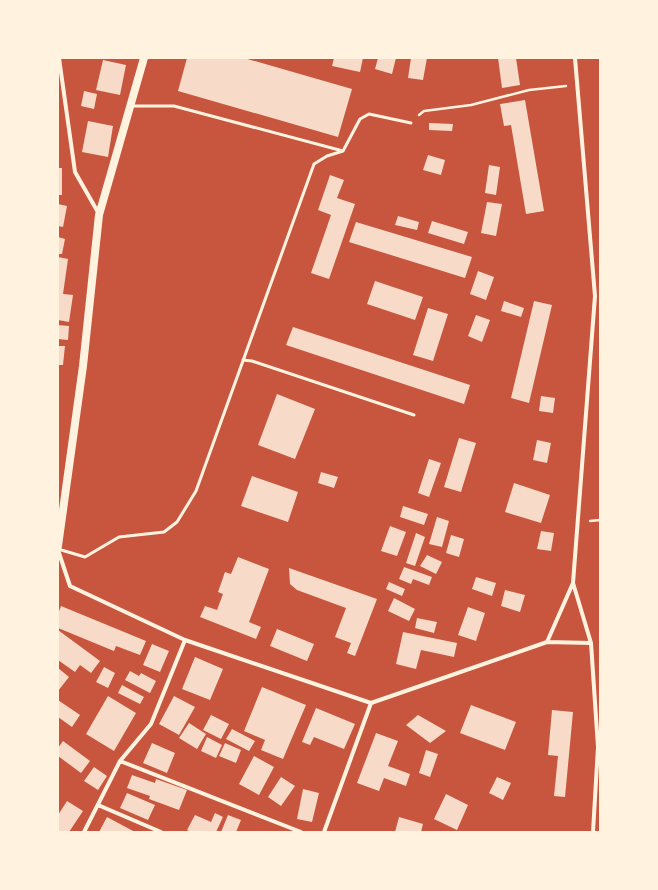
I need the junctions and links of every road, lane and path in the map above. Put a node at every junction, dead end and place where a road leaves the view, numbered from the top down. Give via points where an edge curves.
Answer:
1 (59, 58) edge
2 (144, 58) edge
3 (575, 58) edge
4 (576, 84) junction
5 (131, 106) junction
6 (411, 123) joint
7 (343, 151) junction
8 (99, 215) junction
9 (243, 360) junction
10 (414, 415) dead end
11 (58, 548) edge
12 (573, 582) junction
13 (185, 640) junction
14 (547, 642) junction
15 (591, 643) junction
16 (371, 703) junction
17 (120, 761) junction
18 (599, 761) edge
19 (98, 805) junction
20 (84, 832) edge
21 (161, 832) edge
22 (301, 832) edge
23 (324, 832) edge
24 (592, 832) edge

1 - 8 street via 74,172
2 - 5 main road
3 - 4 street
4 - 6 path via 529,90 471,105 424,110
4 - 12 street via 595,296
5 - 7 lane via 174,106
5 - 8 main road
6 - 7 lane via 369,114 360,119
7 - 9 lane via 314,164
8 - 11 main road via 83,366
9 - 10 lane
9 - 11 lane via 196,490 177,522 164,532 118,537 86,557
11 - 13 street via 70,586
12 - 14 street
12 - 15 street
13 - 16 street
13 - 17 street via 151,724
14 - 15 street
14 - 16 street
15 - 18 street
16 - 23 street
17 - 19 street
17 - 22 street
18 - 24 street
19 - 20 street
19 - 21 street

